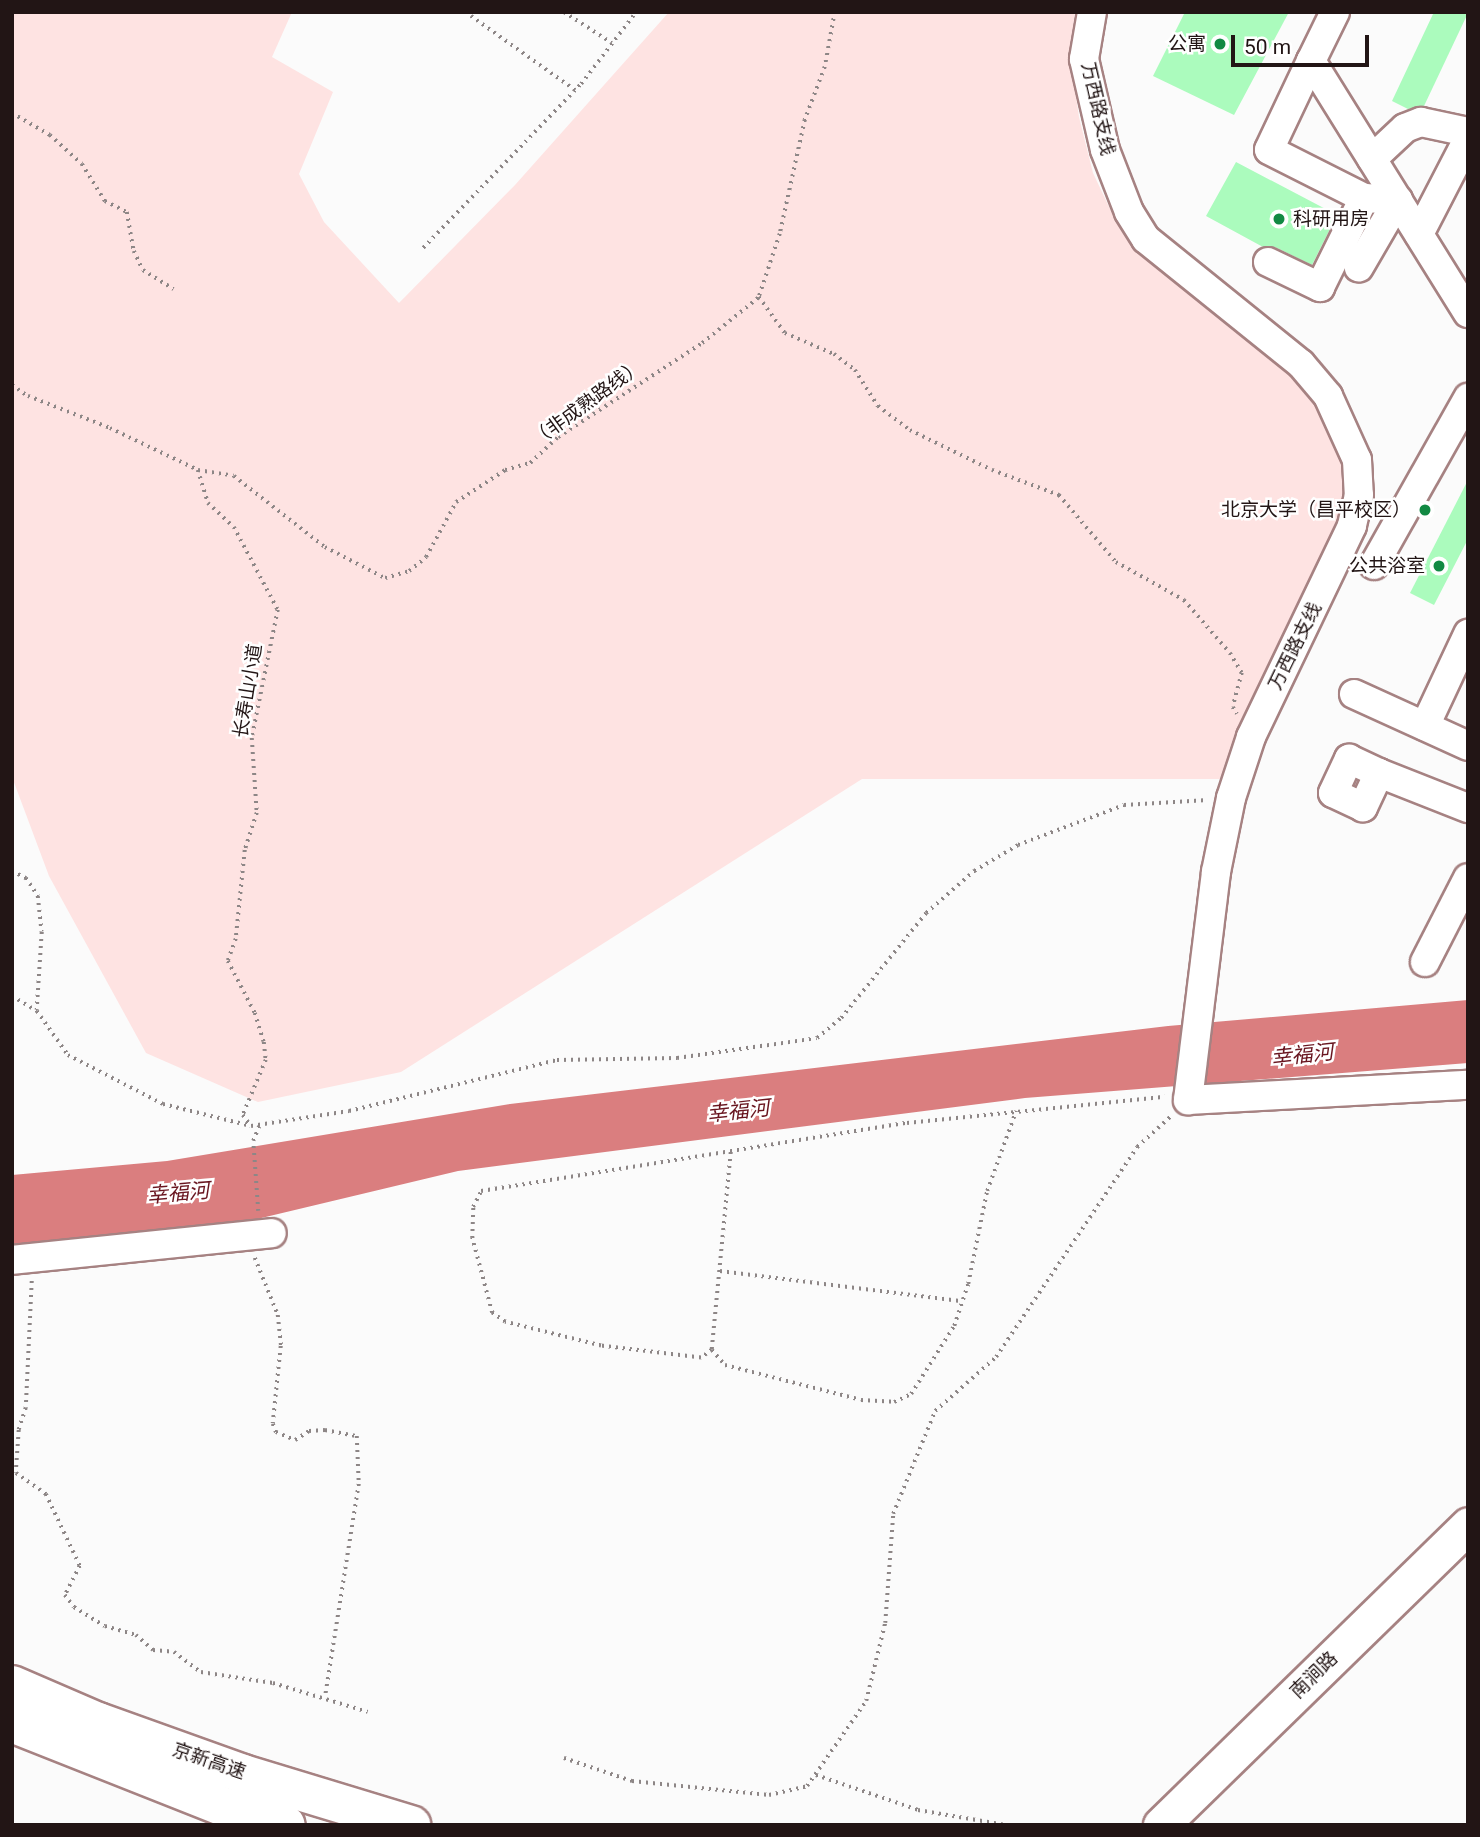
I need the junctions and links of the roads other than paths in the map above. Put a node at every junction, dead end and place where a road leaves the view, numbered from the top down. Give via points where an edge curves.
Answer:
1 (1091, 12) edge
2 (1335, 12) edge
3 (1311, 61) junction
4 (1468, 132) edge
5 (1468, 139) edge
6 (1372, 159) junction
7 (1364, 198) junction
8 (1398, 200) junction
9 (1419, 234) junction
10 (1268, 262) dead end
11 (1359, 267) dead end
12 (1465, 301) edge
13 (1468, 398) edge
14 (1374, 565) dead end
15 (1468, 634) edge
16 (1354, 694) dead end
17 (1425, 726) junction
18 (1468, 746) edge
19 (1379, 774) dead end
20 (1468, 808) edge
21 (1468, 878) edge
22 (1425, 962) dead end
23 (1468, 1085) edge
24 (260, 1234) road end
25 (23, 1259) edge
26 (1468, 1525) edge
27 (12, 1685) edge
28 (12, 1723) edge
29 (286, 1825) edge
30 (411, 1825) edge
31 (1161, 1825) edge

1 - 23 street, 万西路支线 via 1084,59 1105,150 1129,212 1146,239 1301,364 1328,396 1357,460 1359,495 1352,526 1251,737 1231,798 1216,872 1188,1099
2 - 3 street
3 - 6 street
3 - 7 street via 1269,150
4 - 6 street via 1421,122 1405,128
5 - 9 street
6 - 8 street
7 - 8 street
7 - 10 street via 1320,287
8 - 9 street
8 - 11 street
9 - 12 street
13 - 14 street
15 - 17 street
16 - 17 street
17 - 18 street
19 - 20 street
21 - 22 street
24 - 25 street
26 - 31 main road, 南涧路
27 - 30 highway, 京新高速 via 230,1769
28 - 29 highway, 京新高速 via 227,1808

